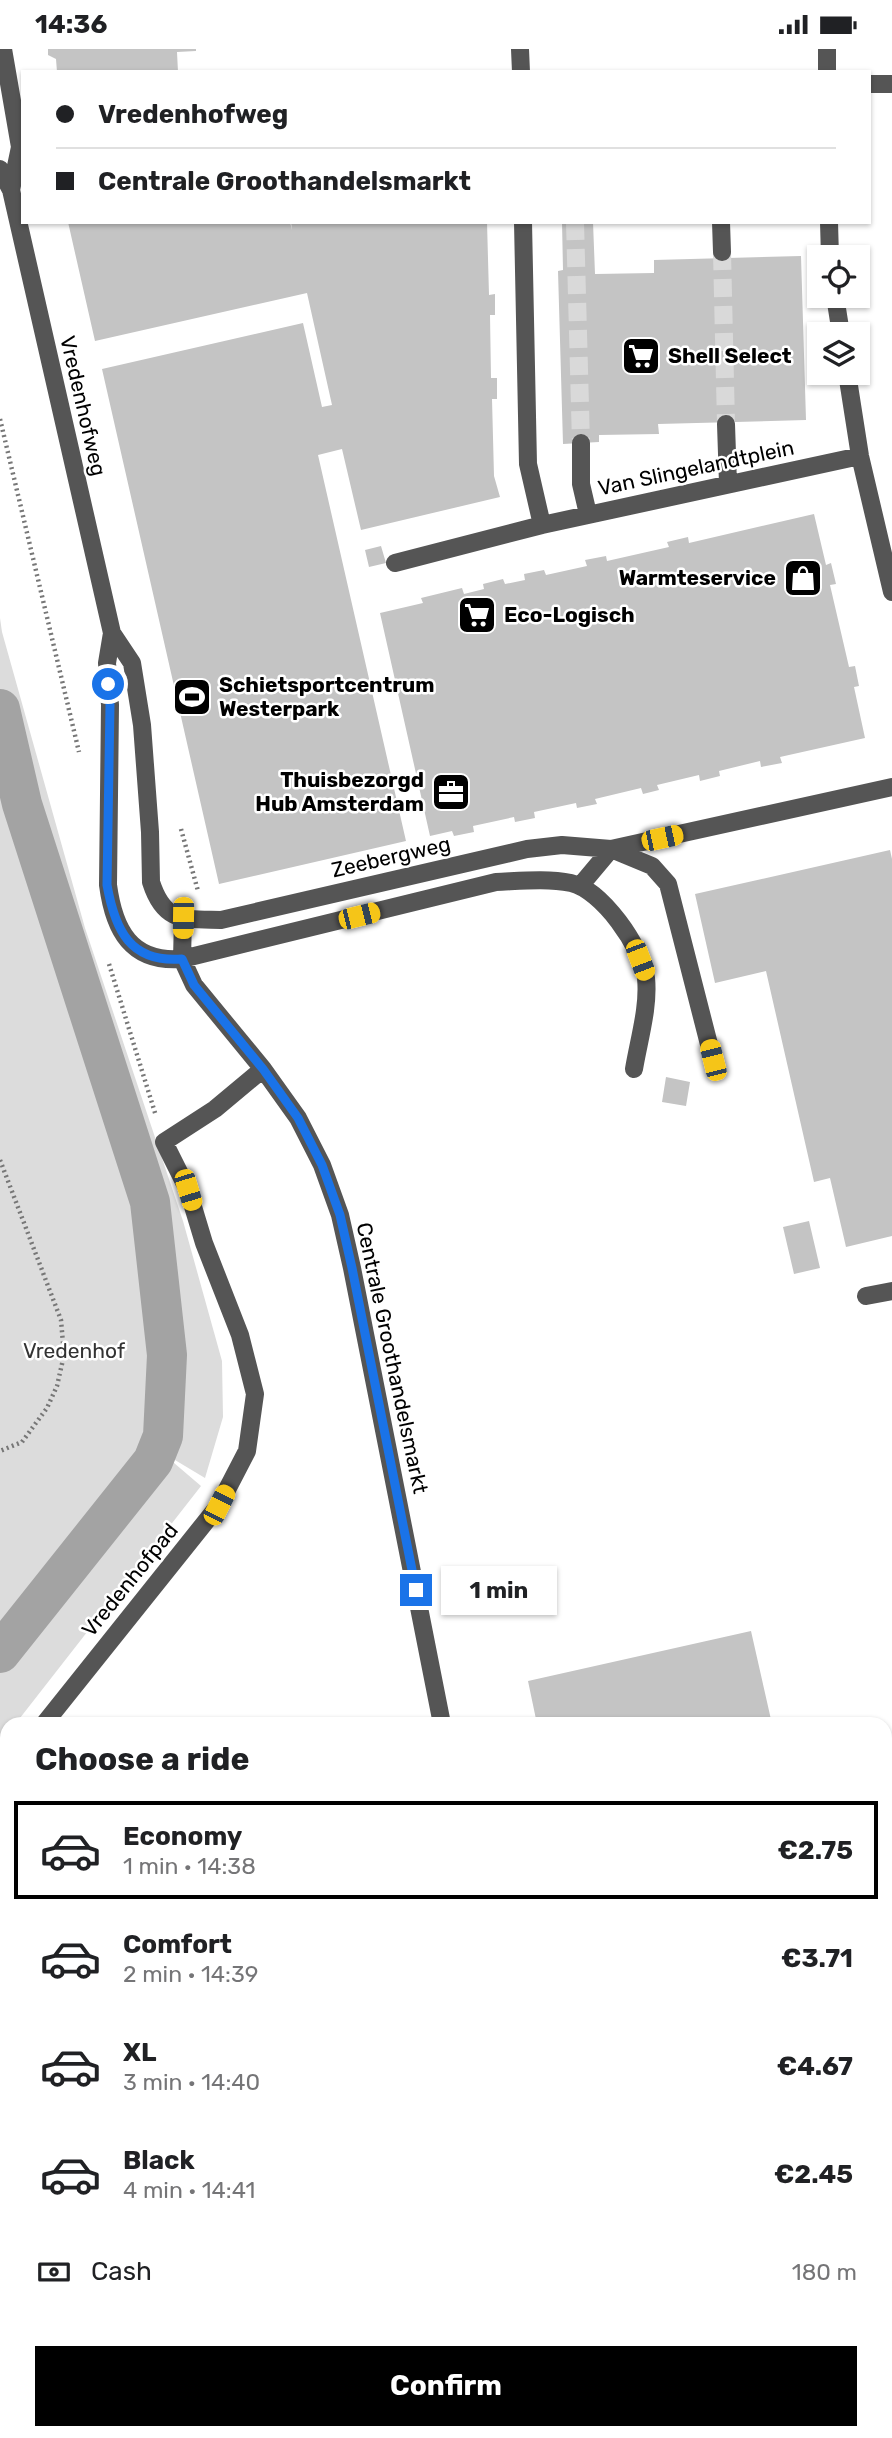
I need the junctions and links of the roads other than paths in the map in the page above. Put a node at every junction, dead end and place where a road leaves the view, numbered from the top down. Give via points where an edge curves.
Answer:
1 (3, 49) edge
2 (520, 49) edge
3 (827, 49) edge
4 (521, 70) edge
5 (827, 70) edge
6 (871, 84) edge
7 (892, 84) edge
8 (0, 169) edge
9 (10, 190) junction
10 (523, 224) edge
11 (721, 224) edge
12 (829, 224) edge
13 (830, 245) edge
14 (722, 252) tunnel mouth
15 (849, 385) edge
16 (726, 424) tunnel mouth
17 (581, 443) tunnel mouth
18 (860, 456) junction
19 (728, 484) junction
20 (588, 514) junction
21 (542, 524) junction
22 (395, 563) dead end
23 (892, 592) edge
24 (112, 633) junction
25 (892, 787) edge
26 (611, 849) junction
27 (580, 886) junction
28 (183, 918) junction
29 (174, 960) junction
30 (713, 1060) dead end
31 (263, 1069) junction
32 (634, 1069) dead end
33 (892, 1291) edge
34 (866, 1296) dead end
35 (50, 1717) edge
36 (441, 1717) edge

1 - 9 street, Vredenhofweg via 20,146
2 - 4 street
3 - 5 street
6 - 7 street
8 - 9 street, Vredenhofweg
9 - 24 street, Vredenhofweg
10 - 21 street via 528,464
11 - 14 street
12 - 13 street
15 - 18 street
16 - 19 street
17 - 20 street via 581,484
18 - 19 street, Van Slingelandtplein
18 - 23 street
19 - 20 street, Van Slingelandtplein
20 - 21 street, Van Slingelandtplein
21 - 22 street, Van Slingelandtplein
24 - 28 street, Vredenhofweg via 132,663 140,713 151,882 164,909
24 - 29 street, Vredenhofweg via 107,663 107,885 111,908 129,943 157,960
25 - 26 street, Zeebergweg
26 - 27 street
26 - 28 street, Zeebergweg via 562,845 527,849 254,914 221,920
26 - 30 street, Zeebergweg via 652,866 668,884
27 - 29 street via 528,880 496,882
27 - 32 street via 597,897 625,930 646,975
28 - 29 street, Centrale Groothandelsmarkt
29 - 31 street, Centrale Groothandelsmarkt
31 - 35 street, Vredenhofpad via 215,1109 164,1142 188,1190 240,1335 255,1394 247,1451 219,1505
31 - 36 street, Centrale Groothandelsmarkt via 298,1118 340,1215
33 - 34 street

